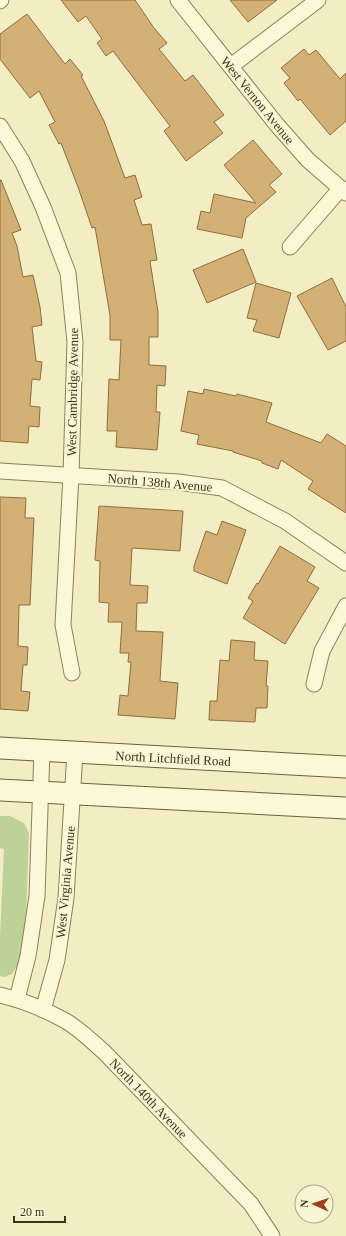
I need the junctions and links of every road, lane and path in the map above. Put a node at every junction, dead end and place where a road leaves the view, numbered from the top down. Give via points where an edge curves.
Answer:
1 (178, 0) edge
2 (318, 0) edge
3 (231, 66) junction
4 (0, 126) edge
5 (343, 191) edge
6 (290, 248) dead end
7 (0, 470) edge
8 (71, 475) junction
9 (346, 563) edge
10 (346, 606) edge
11 (72, 673) dead end
12 (314, 684) dead end
13 (0, 748) edge
14 (42, 750) junction
15 (75, 752) junction
16 (346, 767) edge
17 (0, 790) edge
18 (40, 792) junction
19 (72, 794) junction
20 (346, 808) edge
21 (0, 995) edge
22 (16, 999) junction
23 (43, 1010) junction
24 (272, 1236) edge

1 - 3 street, West Vernon Avenue
2 - 3 street
3 - 5 street, West Vernon Avenue via 308,160
4 - 8 street, West Cambridge Avenue via 22,161 68,273 75,342
5 - 6 street
7 - 8 street, North 138th Avenue
8 - 9 street, North 138th Avenue via 178,482 222,488 285,521
8 - 11 street, West Cambridge Avenue via 63,625
10 - 12 street via 322,651
13 - 14 main road, North Litchfield Road
14 - 15 main road, North Litchfield Road
14 - 18 street, West Virginia Avenue
15 - 16 main road, North Litchfield Road
15 - 19 street, West Virginia Avenue
17 - 18 main road
18 - 19 main road
18 - 22 street, West Virginia Avenue via 37,896 28,956
19 - 20 main road
19 - 23 street, West Virginia Avenue via 66,898 57,960
21 - 22 street, North 140th Avenue
22 - 23 street, North 140th Avenue
23 - 24 street, North 140th Avenue via 64,1020 107,1055 251,1204

